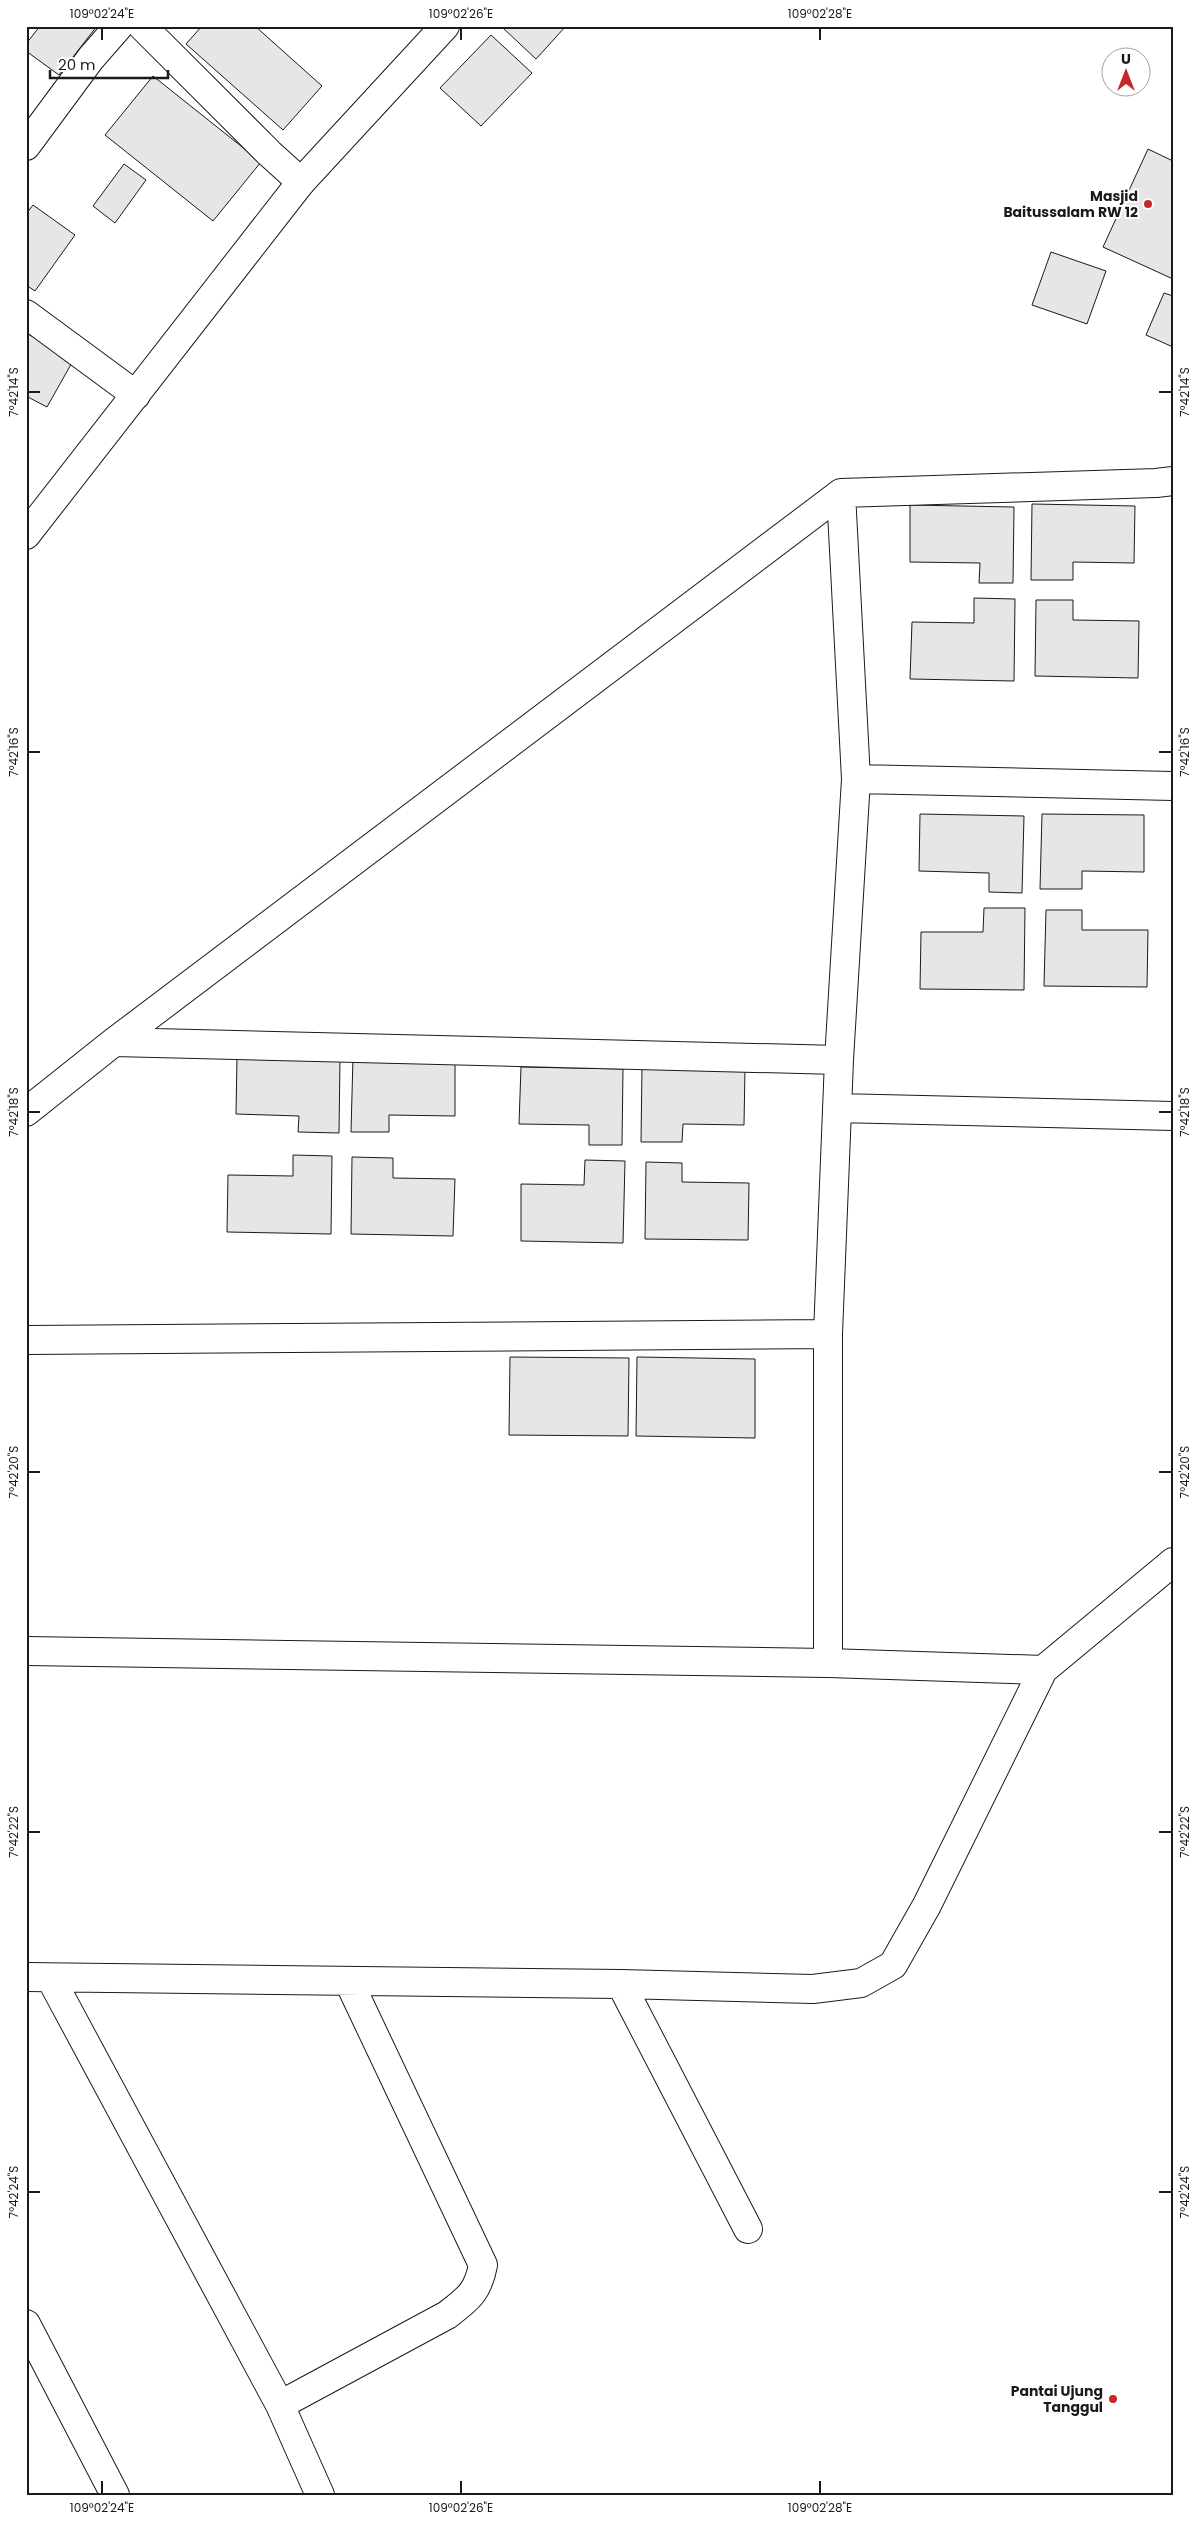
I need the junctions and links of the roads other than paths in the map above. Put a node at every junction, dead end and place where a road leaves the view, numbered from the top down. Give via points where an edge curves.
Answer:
1 (119, 26) edge
2 (142, 26) edge
3 (445, 26) edge
4 (26, 146) edge
5 (302, 182) junction
6 (26, 314) edge
7 (136, 395) junction
8 (1173, 481) edge
9 (841, 493) junction
10 (26, 536) edge
11 (856, 779) junction
12 (1173, 786) edge
13 (114, 1042) junction
14 (839, 1060) junction
15 (837, 1108) junction
16 (26, 1112) edge
17 (1173, 1116) edge
18 (828, 1334) junction
19 (26, 1340) edge
20 (1173, 1562) edge
21 (26, 1651) edge
22 (828, 1663) junction
23 (1043, 1670) junction
24 (38, 1978) edge
25 (349, 1982) junction
26 (621, 1984) junction
27 (748, 2229) dead end
28 (26, 2324) edge
29 (280, 2405) junction
30 (114, 2495) edge
31 (320, 2495) edge

1 - 4 main road via 91,58
2 - 5 main road
3 - 5 main road
5 - 7 main road
6 - 7 main road
7 - 10 main road
8 - 9 main road
9 - 11 main road
9 - 13 main road
11 - 12 main road
11 - 14 main road
13 - 14 main road
13 - 16 main road
14 - 15 main road
15 - 17 main road
15 - 18 main road
18 - 19 main road
18 - 22 main road
20 - 23 main road
21 - 22 main road
22 - 23 main road
23 - 26 main road via 927,1905 893,1964 861,1983 814,1988
24 - 25 main road
24 - 29 main road
25 - 26 main road
25 - 29 main road via 482,2265 479,2283 467,2300 447,2315
26 - 27 main road
28 - 30 main road
29 - 31 main road

